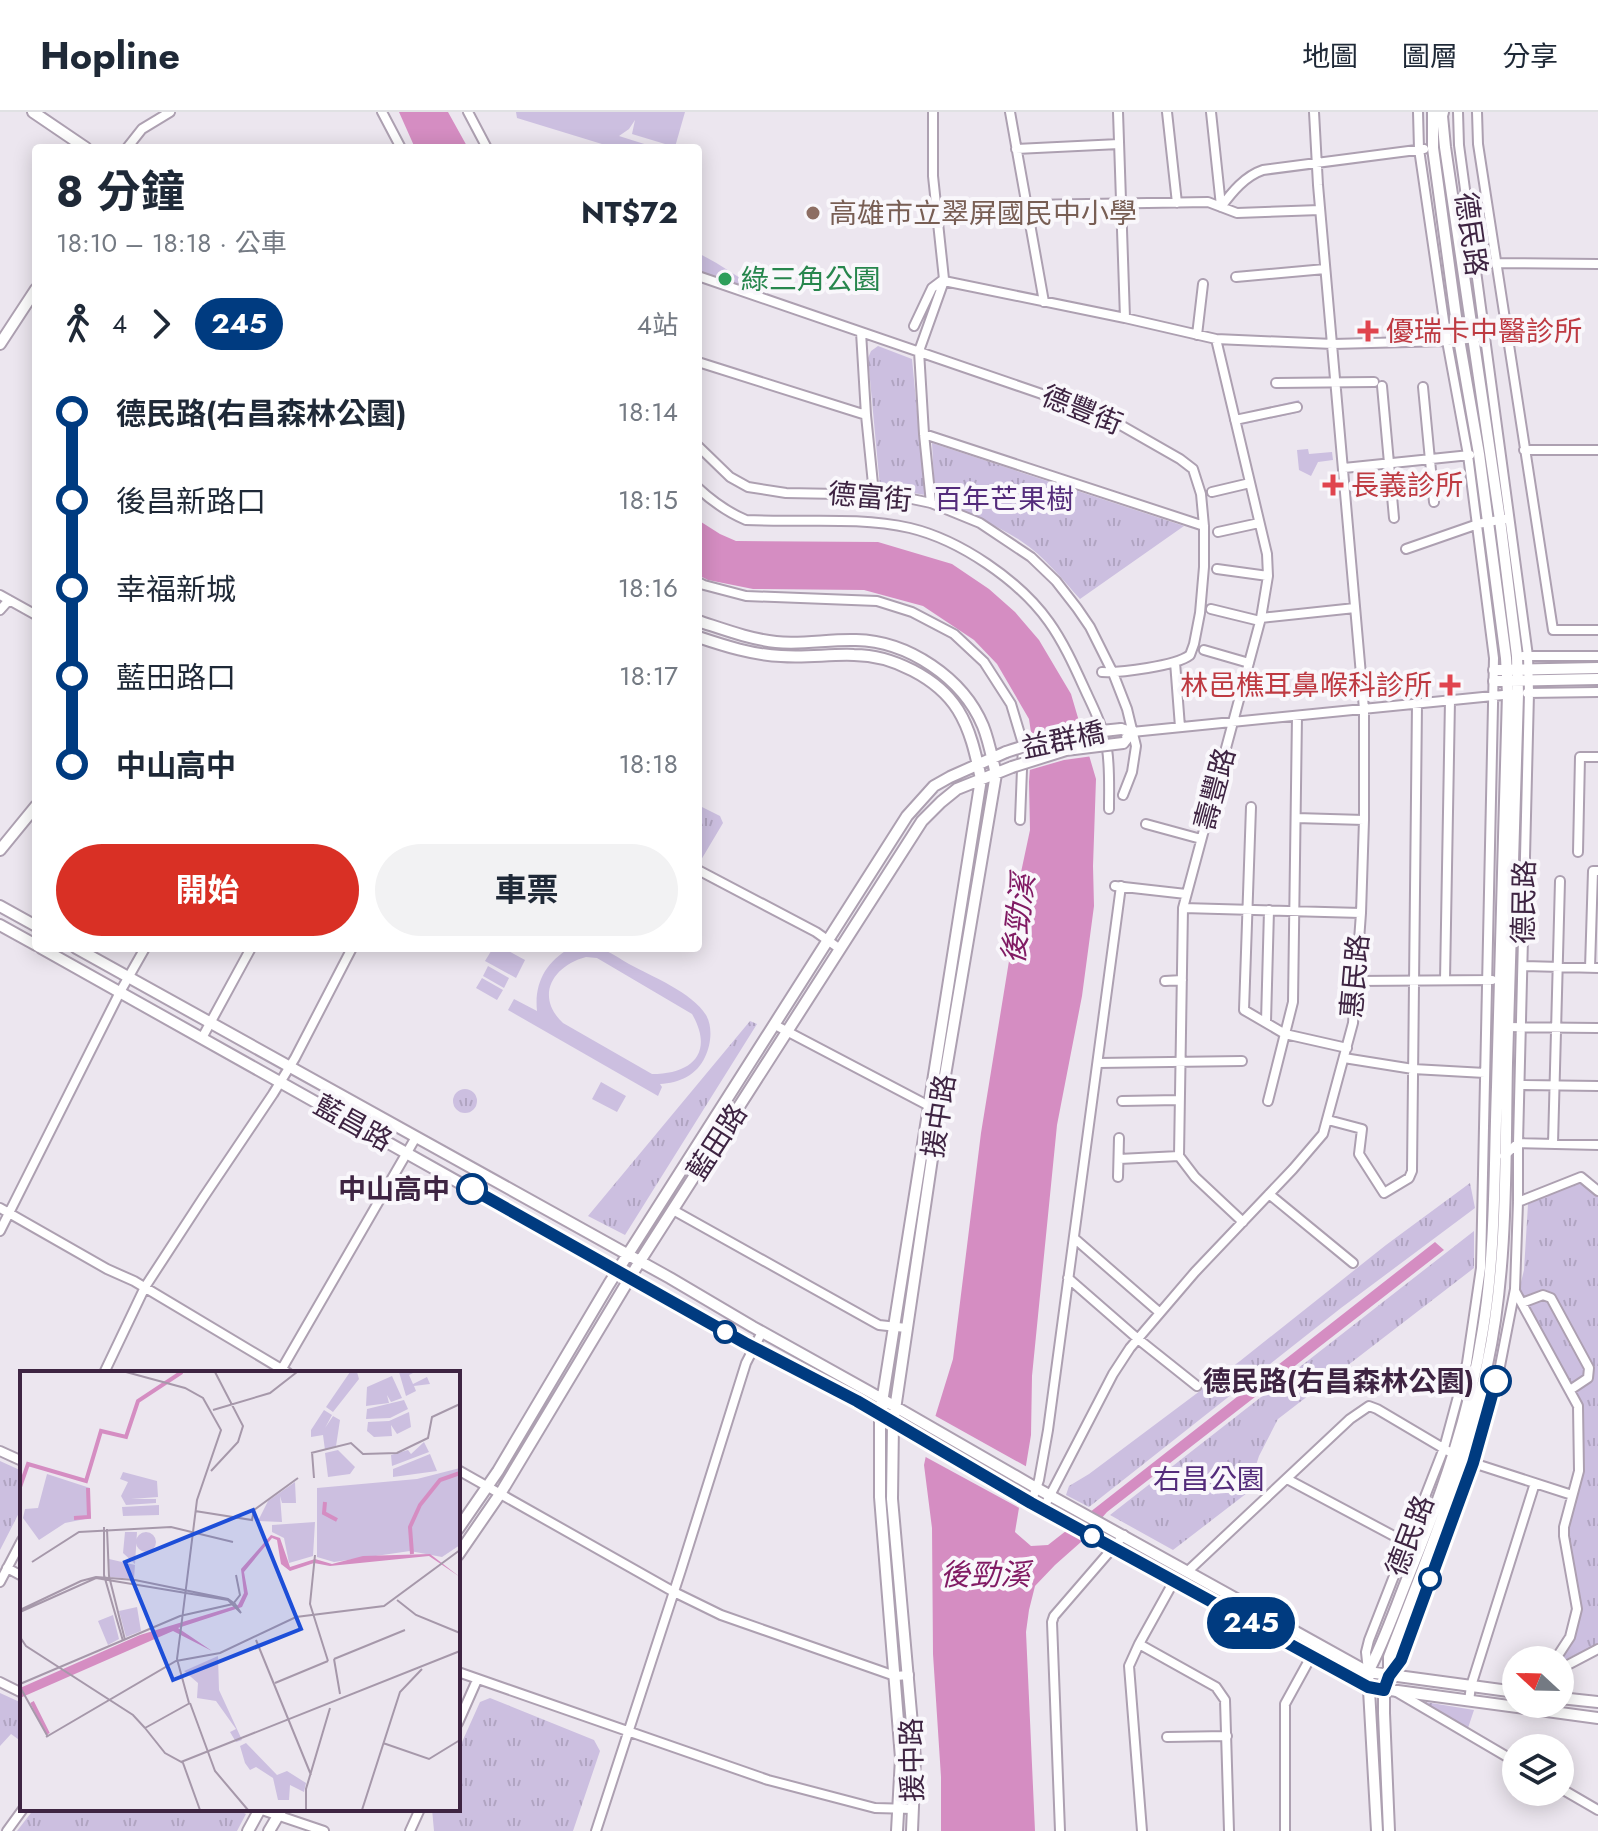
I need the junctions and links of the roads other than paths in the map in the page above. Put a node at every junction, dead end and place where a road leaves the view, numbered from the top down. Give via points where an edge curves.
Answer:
1 (33, 112) edge
2 (152, 112) edge
3 (170, 112) edge
4 (382, 112) edge
5 (468, 112) edge
6 (933, 112) edge
7 (1010, 112) edge
8 (1118, 112) edge
9 (1167, 112) edge
10 (1211, 112) edge
11 (1314, 112) edge
12 (1418, 112) edge
13 (1433, 112) edge
14 (1443, 112) edge
15 (1458, 112) edge
16 (1477, 112) edge
17 (142, 129) junction
18 (80, 144) edge
19 (130, 144) edge
20 (399, 144) edge
21 (485, 144) edge
22 (1119, 144) junction
23 (1459, 145) junction
24 (1445, 147) junction
25 (1433, 148) junction
26 (1016, 149) junction
27 (1419, 149) junction
28 (1317, 162) junction
29 (1121, 203) junction
30 (1177, 203) junction
31 (1027, 205) junction
32 (1221, 207) junction
33 (1320, 210) junction
34 (1497, 263) junction
35 (1598, 264) edge
36 (1325, 269) junction
37 (702, 277) edge
38 (1236, 277) dead end
39 (944, 280) junction
40 (1203, 284) dead end
41 (32, 295) edge
42 (1044, 302) junction
43 (1125, 318) junction
44 (914, 326) dead end
45 (861, 332) junction
46 (1197, 335) junction
47 (1485, 337) junction
48 (1472, 338) junction
49 (1216, 339) junction
50 (1459, 339) junction
51 (1447, 341) junction
52 (0, 344) edge
53 (1333, 344) junction
54 (919, 351) junction
55 (702, 363) edge
56 (1336, 382) junction
57 (1276, 383) dead end
58 (1423, 387) dead end
59 (1297, 407) dead end
60 (866, 415) junction
61 (1235, 420) junction
62 (924, 434) junction
63 (702, 450) edge
64 (1524, 450) junction
65 (1598, 450) edge
66 (1485, 453) junction
67 (1430, 459) junction
68 (1389, 463) junction
69 (1344, 468) junction
70 (1250, 483) junction
71 (702, 492) edge
72 (1212, 492) dead end
73 (874, 494) junction
74 (1434, 502) dead end
75 (931, 503) junction
76 (1394, 518) dead end
77 (1494, 521) junction
78 (1259, 523) junction
79 (1204, 526) junction
80 (1218, 532) dead end
81 (1406, 549) dead end
82 (1217, 569) dead end
83 (1268, 576) junction
84 (702, 584) edge
85 (0, 595) edge
86 (9, 600) junction
87 (1355, 608) junction
88 (1211, 609) dead end
89 (0, 610) edge
90 (32, 613) edge
91 (1260, 620) junction
92 (702, 622) edge
93 (1598, 630) edge
94 (702, 638) edge
95 (1204, 650) dead end
96 (1598, 656) edge
97 (1175, 662) junction
98 (1249, 663) junction
99 (1598, 668) edge
100 (1512, 669) junction
101 (1102, 672) dead end
102 (1113, 673) junction
103 (1598, 679) edge
104 (1598, 692) edge
105 (1518, 694) junction
106 (1494, 696) junction
107 (1450, 700) junction
108 (1417, 704) junction
109 (1364, 709) junction
110 (1297, 716) junction
111 (1233, 722) junction
112 (1180, 727) junction
113 (1126, 730) junction
114 (1006, 752) joint
115 (1598, 757) edge
116 (992, 758) junction
117 (978, 764) junction
118 (1012, 767) joint
119 (996, 774) junction
120 (981, 779) junction
121 (1123, 795) dead end
122 (1251, 807) dead end
123 (1109, 809) dead end
124 (32, 811) edge
125 (1296, 818) junction
126 (1020, 820) dead end
127 (1364, 820) junction
128 (1146, 824) dead end
129 (1201, 839) junction
130 (0, 850) edge
131 (1578, 852) dead end
132 (1596, 871) edge
133 (702, 872) edge
134 (1560, 881) dead end
135 (1186, 894) junction
136 (0, 906) edge
137 (1183, 908) junction
138 (1247, 909) junction
139 (1269, 910) junction
140 (1294, 910) junction
141 (1361, 913) junction
142 (32, 924) edge
143 (0, 925) edge
144 (1595, 928) edge
145 (829, 940) junction
146 (32, 944) edge
147 (840, 949) junction
148 (47, 952) edge
149 (83, 952) edge
150 (143, 952) edge
151 (249, 952) edge
152 (350, 952) edge
153 (1523, 966) junction
154 (1557, 967) junction
155 (1594, 968) edge
156 (128, 977) junction
157 (1522, 979) junction
158 (1182, 980) junction
159 (1415, 980) junction
160 (1445, 980) junction
161 (1499, 980) junction
162 (1165, 981) dead end
163 (1356, 981) junction
164 (120, 992) junction
165 (1266, 1022) junction
166 (211, 1023) junction
167 (775, 1025) junction
168 (1498, 1027) junction
169 (1521, 1027) junction
170 (1556, 1027) junction
171 (1598, 1028) edge
172 (787, 1031) junction
173 (1285, 1034) junction
174 (202, 1038) junction
175 (1347, 1048) junction
176 (1344, 1058) junction
177 (1242, 1061) dead end
178 (1180, 1062) junction
179 (1098, 1063) junction
180 (290, 1066) junction
181 (1413, 1069) junction
182 (1485, 1073) junction
183 (280, 1082) junction
184 (1520, 1085) junction
185 (1554, 1086) junction
186 (1598, 1086) edge
187 (1179, 1100) junction
188 (1122, 1101) dead end
189 (1268, 1101) dead end
190 (928, 1105) junction
191 (939, 1111) junction
192 (1328, 1120) junction
193 (416, 1137) junction
194 (1119, 1138) dead end
195 (1518, 1143) junction
196 (1553, 1144) junction
197 (1598, 1145) edge
198 (407, 1153) junction
199 (1179, 1156) junction
200 (1505, 1156) junction
201 (1119, 1159) junction
202 (1494, 1164) junction
203 (1483, 1172) junction
204 (1118, 1177) dead end
205 (1598, 1191) edge
206 (1269, 1194) junction
207 (1518, 1202) junction
208 (0, 1208) edge
209 (673, 1210) junction
210 (9, 1213) junction
211 (1243, 1222) junction
212 (0, 1231) edge
213 (1074, 1238) junction
214 (628, 1255) junction
215 (640, 1261) junction
216 (1353, 1263) dead end
217 (618, 1271) junction
218 (630, 1278) junction
219 (1068, 1278) junction
220 (145, 1287) junction
221 (1515, 1291) junction
222 (1522, 1303) junction
223 (1159, 1312) junction
224 (901, 1327) junction
225 (762, 1332) junction
226 (1138, 1339) junction
227 (753, 1348) junction
228 (105, 1371) edge
229 (281, 1371) edge
230 (284, 1371) edge
231 (1197, 1386) dead end
232 (1570, 1390) junction
233 (883, 1400) junction
234 (895, 1406) junction
235 (880, 1415) junction
236 (893, 1423) junction
237 (0, 1451) edge
238 (1458, 1456) junction
239 (20, 1460) edge
240 (460, 1471) edge
241 (1287, 1479) junction
242 (1535, 1483) junction
243 (1033, 1485) junction
244 (488, 1487) junction
245 (500, 1494) junction
246 (1050, 1495) junction
247 (1572, 1495) junction
248 (1028, 1501) junction
249 (1043, 1509) junction
250 (460, 1526) edge
251 (1124, 1535) junction
252 (1407, 1543) junction
253 (20, 1544) edge
254 (1114, 1548) junction
255 (460, 1552) edge
256 (7, 1568) junction
257 (1188, 1571) junction
258 (20, 1575) edge
259 (1174, 1581) junction
260 (0, 1582) edge
261 (674, 1592) junction
262 (1139, 1644) junction
263 (1318, 1644) junction
264 (1564, 1646) edge
265 (1598, 1649) edge
266 (1311, 1656) junction
267 (1574, 1662) edge
268 (1368, 1672) junction
269 (460, 1673) edge
270 (909, 1675) junction
271 (895, 1676) junction
272 (1389, 1676) junction
273 (477, 1680) junction
274 (0, 1682) edge
275 (1471, 1686) junction
276 (1368, 1687) junction
277 (1389, 1690) junction
278 (1502, 1690) edge
279 (20, 1692) edge
280 (1574, 1699) edge
281 (1469, 1701) junction
282 (1598, 1702) edge
283 (1502, 1704) edge
284 (1574, 1714) edge
285 (460, 1718) edge
286 (1598, 1718) edge
287 (628, 1732) junction
288 (1227, 1736) junction
289 (1167, 1737) dead end
290 (1502, 1754) edge
291 (1574, 1796) edge
292 (898, 1809) junction
293 (913, 1809) junction
294 (1598, 1810) edge
295 (22, 1811) edge
296 (258, 1811) edge
297 (419, 1811) edge
298 (280, 1812) edge
299 (7, 1831) edge
300 (248, 1831) edge
301 (269, 1831) edge
302 (324, 1831) edge
303 (410, 1831) edge
304 (596, 1831) edge
305 (897, 1831) edge
306 (912, 1831) edge
307 (1060, 1831) edge
308 (1142, 1831) edge
309 (1229, 1831) edge
310 (1285, 1831) edge
311 (1377, 1831) edge
312 (1389, 1831) edge

1 - 18 street
2 - 17 street
3 - 17 street
4 - 20 street
5 - 21 street
6 - 39 street via 933,176
7 - 26 street
8 - 22 street
9 - 30 street
10 - 32 street
11 - 28 street, 惠民路
12 - 27 street, 德民路
13 - 25 street, 德民路
14 - 24 street, 德民路
15 - 23 street, 德民路
16 - 34 street
17 - 19 street
22 - 26 street
22 - 29 street
23 - 24 street
23 - 47 street, 德民路
24 - 25 street
24 - 48 street, 德民路
25 - 27 street
25 - 50 street, 德民路
26 - 31 street
27 - 28 street
27 - 51 street, 德民路
28 - 32 street via 1254,173
28 - 33 street, 惠民路
29 - 30 street
29 - 31 street
29 - 43 street
30 - 32 street
31 - 42 street
32 - 33 street via 1237,213
33 - 36 street, 惠民路
34 - 35 street
34 - 64 street
36 - 38 street
36 - 53 street, 惠民路
37 - 45 street, 德豐街
39 - 42 street
39 - 44 street via 932,288
39 - 54 street
40 - 46 street
41 - 52 street
42 - 43 street
43 - 46 street
45 - 54 street, 德豐街
45 - 60 street
46 - 49 street
47 - 48 street
47 - 66 street, 德民路
48 - 50 street
48 - 66 street, 德民路
49 - 53 street
49 - 61 street, 壽豐路
50 - 51 street
50 - 66 street, 德民路
51 - 53 street
51 - 66 street, 德民路
53 - 56 street, 惠民路
54 - 62 street
54 - 79 street, 德豐街 via 1103,415 1180,459 1197,477
55 - 60 street
56 - 57 street
56 - 68 street via 1378,384
56 - 69 street, 惠民路
58 - 67 street
59 - 61 street
60 - 73 street
61 - 70 street, 壽豐路
62 - 75 street
62 - 79 street
63 - 73 street, 德富街 via 730,477 753,489
64 - 65 street
64 - 93 street via 1553,630
66 - 67 street
66 - 77 street, 德民路
66 - 77 street, 德民路
67 - 68 street
67 - 74 street
68 - 69 street
68 - 76 street
69 - 87 street, 惠民路
70 - 72 street
70 - 78 street, 壽豐路
71 - 123 street via 746,520 910,528 951,542 995,571 1048,621 1071,658 1107,749
73 - 75 street, 德富街
75 - 102 street, 德富街 via 991,530 1047,571 1090,627
77 - 81 street
77 - 100 street, 德民路
77 - 100 street, 德民路
78 - 80 street
78 - 83 street, 壽豐路
79 - 97 street, 德豐街 via 1194,644 1190,655
82 - 83 street
83 - 91 street, 壽豐路
84 - 126 street via 746,596 877,601 954,634 984,662 1011,704 1023,744
85 - 86 street
86 - 89 street
86 - 90 street
87 - 91 street
87 - 109 street, 惠民路
88 - 91 street
91 - 98 street, 壽豐路
92 - 116 street, 援中路 via 778,642 875,642 920,658 949,678 969,702 983,725
94 - 117 street, 援中路 via 777,656 855,655 895,662 940,690 957,708
95 - 98 street
96 - 100 street
97 - 102 street
97 - 112 street
98 - 111 street, 壽豐路
99 - 100 street
100 - 103 street
100 - 105 street, 德民路
100 - 105 street, 德民路
100 - 106 street, 德民路
101 - 102 street
102 - 113 street, 德富街 via 1127,709
104 - 105 street
105 - 106 street
105 - 153 street, 德民路
105 - 161 street, 德民路
106 - 107 street
106 - 161 street, 德民路
107 - 108 street
107 - 160 street
108 - 109 street
108 - 159 street
109 - 110 street
109 - 127 street, 惠民路
110 - 111 street
110 - 125 street
111 - 112 street
111 - 129 street, 壽豐路
112 - 113 street
113 - 114 street, 益群橋, bridge via 1072,734
113 - 118 street, 益群橋, bridge via 1123,743 1066,750
113 - 121 street, 德富街 via 1136,746
114 - 116 street, 藍田路
115 - 131 street via 1580,757
116 - 117 street, 藍田路
116 - 119 street, 援中路
117 - 120 street, 援中路
117 - 145 street, 藍田路 via 934,786 907,816
118 - 119 street, 藍田路
119 - 120 street, 藍田路
119 - 191 street, 援中路
120 - 147 street, 藍田路 via 957,789 922,821
120 - 190 street, 援中路
122 - 138 street
124 - 130 street
125 - 127 street
125 - 140 street
127 - 141 street, 惠民路
128 - 129 street
129 - 135 street, 壽豐路
132 - 144 street
133 - 145 street
134 - 154 street
135 - 137 street, 壽豐路
135 - 179 street via 1118,886
136 - 142 street
137 - 138 street
137 - 158 street, 壽豐路
138 - 139 street
138 - 165 street via 1244,1010
139 - 140 street
139 - 165 street
140 - 141 street
140 - 173 street via 1293,1002
141 - 163 street, 惠民路
143 - 146 street, 藍昌路
144 - 155 street
145 - 147 street
145 - 167 street, 藍田路
147 - 172 street, 藍田路
148 - 164 street, 藍昌路
149 - 156 street, 藍昌路
150 - 156 street
151 - 166 street
152 - 180 street
153 - 154 street
153 - 157 street, 德民路
154 - 155 street
154 - 170 street
156 - 164 street
156 - 166 street, 藍昌路
157 - 161 street
157 - 169 street, 德民路
158 - 162 street
158 - 178 street, 壽豐路
159 - 160 street
159 - 163 street
159 - 181 street
160 - 161 street
161 - 168 street, 德民路
163 - 175 street, 惠民路
164 - 174 street, 藍昌路
164 - 210 street
165 - 173 street
166 - 174 street
166 - 180 street, 藍昌路
167 - 172 street
167 - 214 street, 藍田路
168 - 169 street
168 - 182 street, 德民路
168 - 200 street, 德民路
168 - 202 street, 德民路
169 - 170 street
169 - 184 street, 德民路
170 - 171 street
170 - 185 street
172 - 190 street
172 - 209 street, 藍田路
173 - 175 street
173 - 189 street
174 - 183 street, 藍昌路
175 - 176 street, 惠民路
176 - 181 street
176 - 192 street, 惠民路
177 - 178 street
178 - 179 street
178 - 187 street, 壽豐路
179 - 213 street
180 - 183 street
180 - 193 street, 藍昌路
181 - 182 street
181 - 192 street via 1409,1178 1384,1193 1359,1154 1362,1129
182 - 203 street, 德民路
183 - 198 street, 藍昌路
183 - 220 street
184 - 185 street
184 - 195 street, 德民路
185 - 186 street
185 - 196 street
187 - 188 street
187 - 199 street, 壽豐路
190 - 191 street
190 - 224 street, 援中路
191 - 224 street, 援中路
192 - 206 street, 惠民路 via 1317,1143
193 - 198 street
193 - 214 street, 藍昌路
194 - 201 street
195 - 196 street
195 - 200 street
195 - 207 street, 德民路
196 - 197 street
198 - 217 street, 藍昌路
198 - 230 street
199 - 201 street
199 - 211 street
200 - 202 street
200 - 238 street, 德民路 via 1494,1325
201 - 204 street
202 - 203 street
202 - 238 street, 德民路 via 1484,1327
203 - 238 street, 德民路 via 1481,1268
205 - 207 street via 1581,1177
206 - 211 street, 惠民路
206 - 216 street
207 - 221 street, 德民路
208 - 210 street
209 - 215 street, 藍田路
209 - 224 street via 879,1325
210 - 212 street
210 - 220 street
211 - 223 street, 惠民路
213 - 219 street
213 - 223 street
214 - 215 street, 藍昌路
214 - 217 street, 藍田路
215 - 218 street, 藍田路
215 - 225 street, 藍昌路
217 - 218 street, 藍昌路
217 - 244 street, 藍田路
218 - 227 street, 藍昌路
218 - 245 street, 藍田路
219 - 226 street
219 - 243 street via 1048,1430
220 - 228 street
220 - 229 street
221 - 222 street
221 - 238 street, 德民路 via 1500,1366
222 - 232 street
222 - 232 street via 1543,1295 1551,1298 1589,1368 1588,1378
223 - 226 street, 惠民路
224 - 233 street, 援中路
224 - 234 street, 援中路
225 - 227 street
225 - 233 street, 藍昌路
226 - 231 street
226 - 246 street, 惠民路 via 1113,1374
227 - 235 street, 藍昌路
227 - 261 street
232 - 247 street via 1578,1406 1579,1471
233 - 234 street, 藍昌路
233 - 235 street, 援中路
234 - 236 street, 援中路
234 - 243 street, 藍昌路
235 - 236 street, 藍昌路
235 - 271 street, 援中路 via 880,1497
236 - 248 street, 藍昌路
236 - 270 street, 援中路 via 892,1499
237 - 239 street
238 - 241 street via 1369,1406
238 - 242 street
238 - 252 street, 德民路
238 - 268 street, 德民路
238 - 272 street, 德民路 via 1389,1657
240 - 244 street
241 - 252 street
241 - 257 street
242 - 247 street
242 - 275 street
243 - 246 street
243 - 248 street
244 - 245 street
244 - 250 street, 藍田路
245 - 255 street, 藍田路
245 - 261 street
246 - 249 street, 惠民路
246 - 251 street
247 - 264 street via 1564,1536 1577,1609
248 - 249 street
249 - 254 street
251 - 254 street
251 - 257 street
252 - 268 street, 德民路 via 1369,1640
253 - 256 street
254 - 259 street
254 - 307 street via 1052,1622
256 - 258 street
256 - 260 street
257 - 259 street
257 - 263 street
259 - 262 street
259 - 266 street
261 - 271 street via 734,1620
261 - 287 street
262 - 288 street via 1216,1687 1225,1700
262 - 308 street via 1129,1666
263 - 266 street
263 - 268 street
265 - 267 street
266 - 276 street
266 - 310 street via 1285,1704
268 - 272 street
268 - 276 street, 德民路
269 - 273 street
270 - 271 street
270 - 293 street, 援中路
271 - 292 street, 援中路 via 901,1758
272 - 275 street
272 - 277 street, 德民路
273 - 285 street
273 - 287 street
274 - 279 street
275 - 278 street
275 - 281 street
276 - 277 street
276 - 311 street, 德民路
277 - 281 street
277 - 290 street
277 - 312 street, 德民路
280 - 282 street
281 - 283 street
284 - 286 street
287 - 292 street via 768,1780 875,1808
287 - 304 street
288 - 289 street
288 - 309 street
291 - 294 street
292 - 293 street
292 - 305 street, 援中路
293 - 306 street, 援中路
295 - 299 street
296 - 300 street
297 - 303 street
298 - 301 street
298 - 302 street

